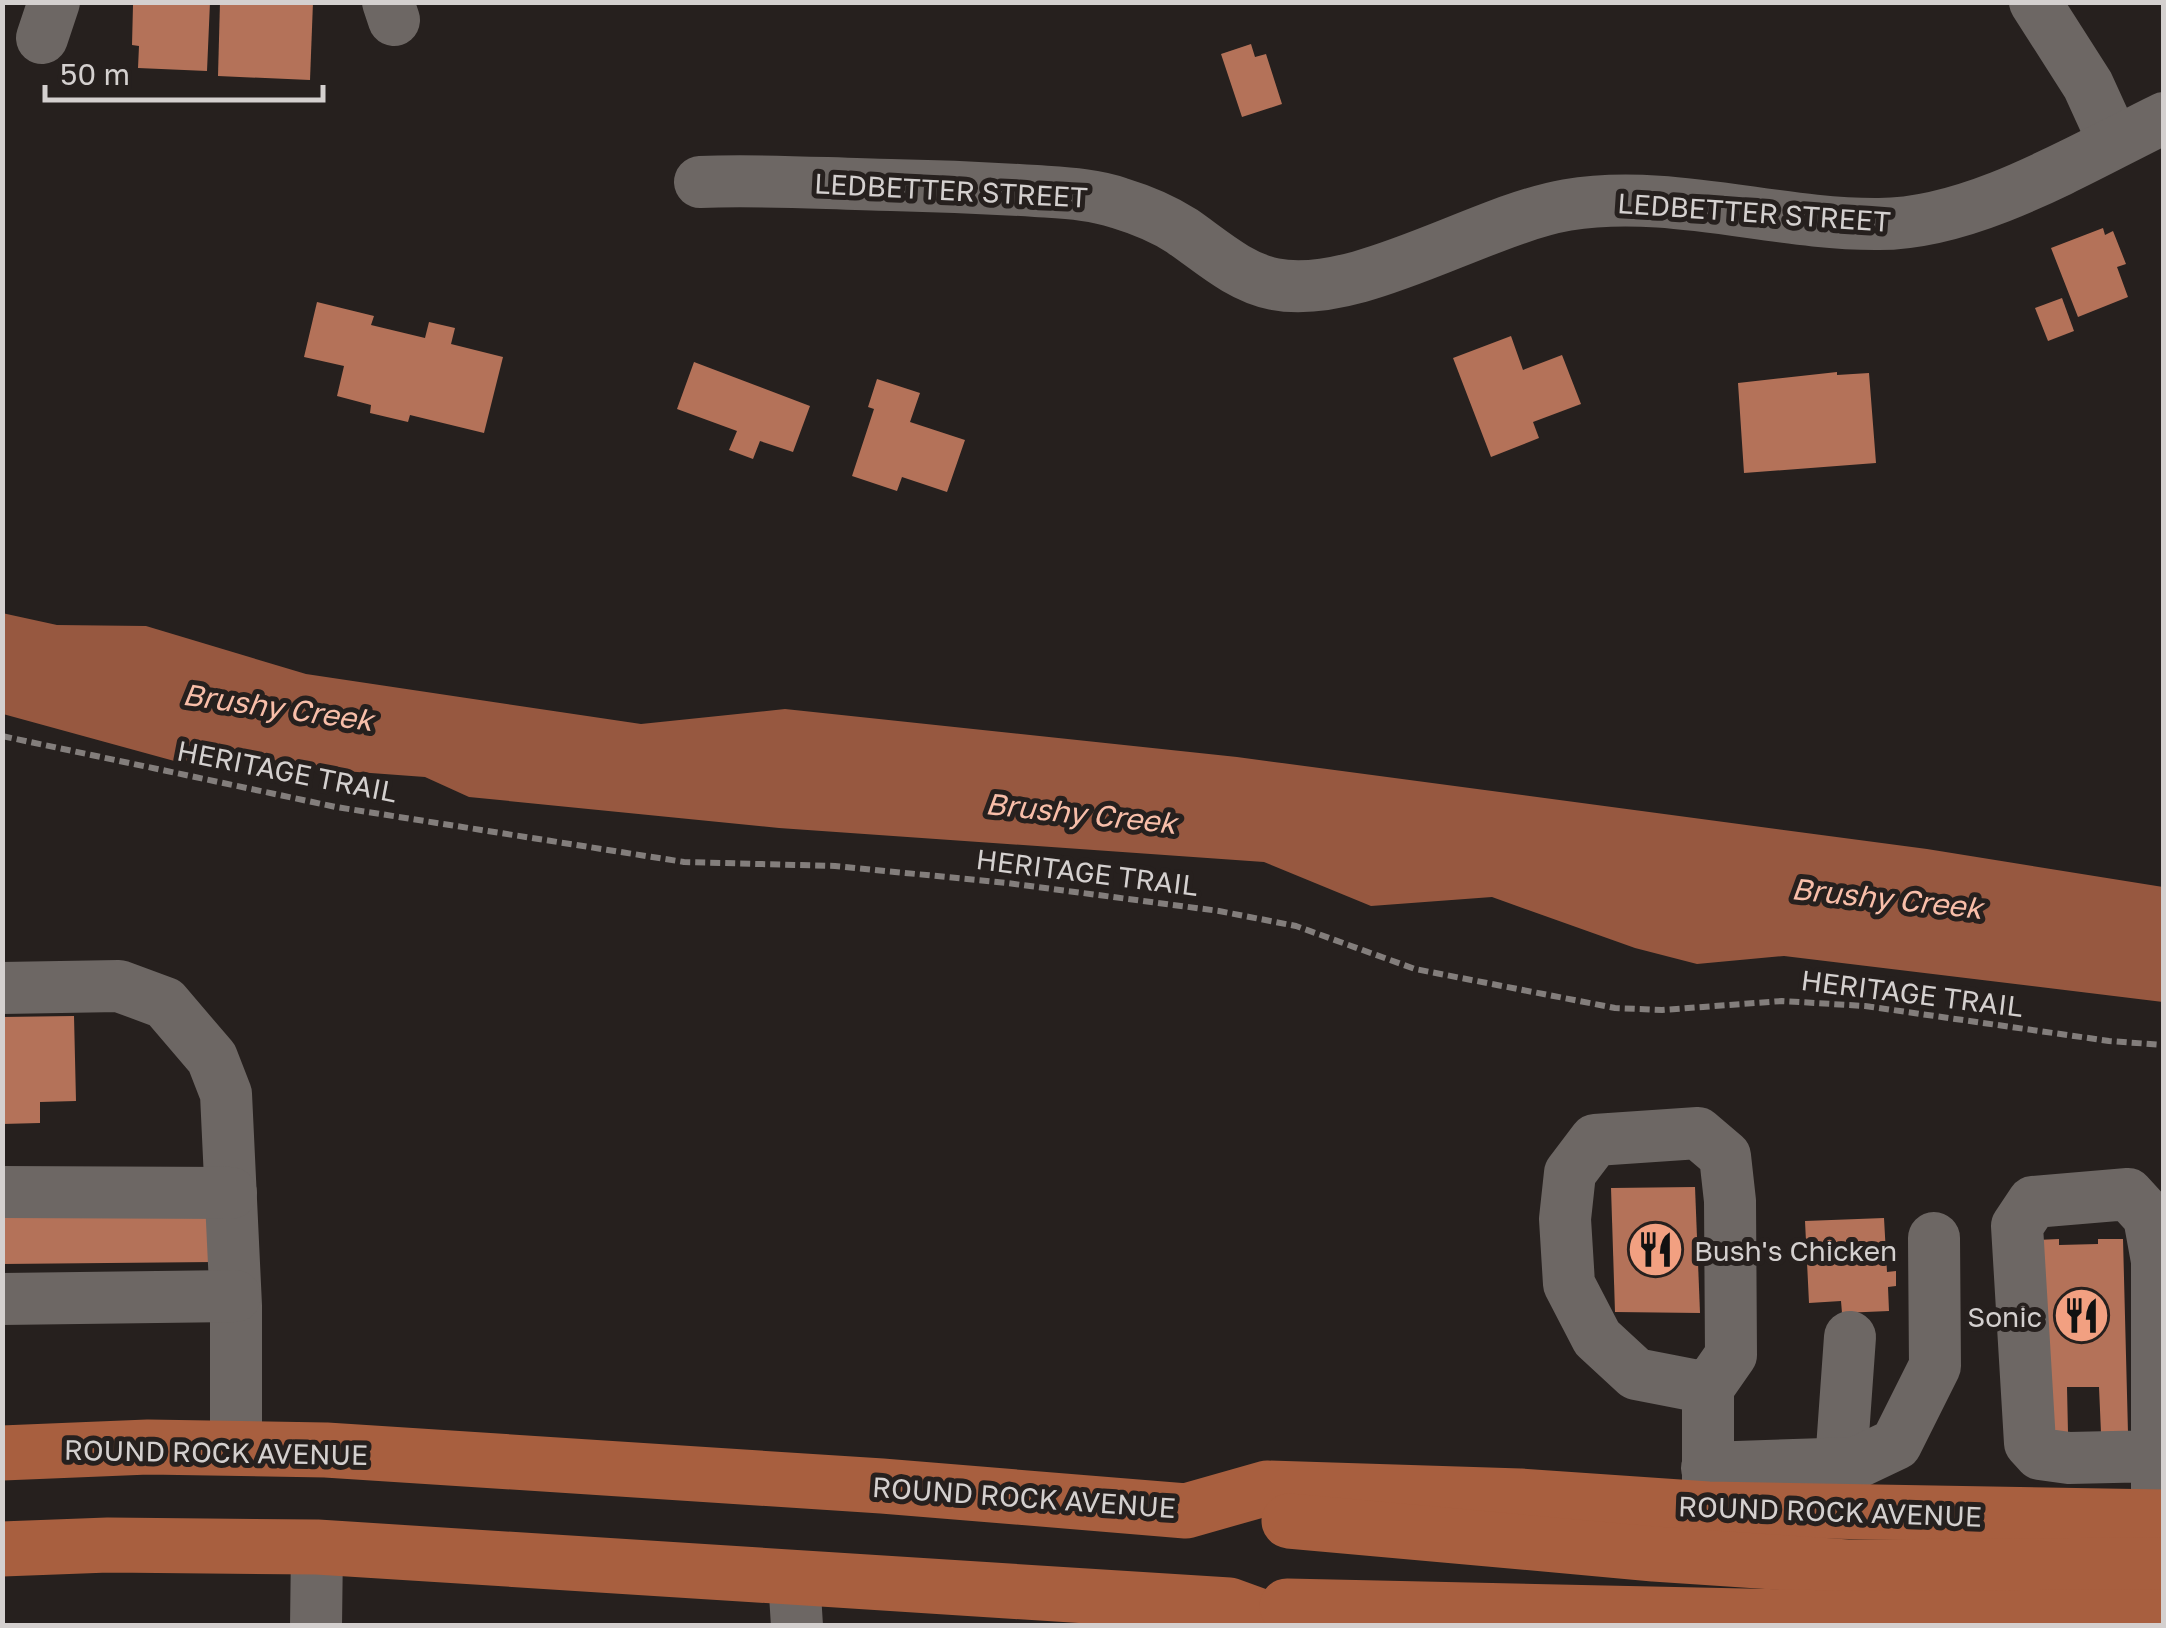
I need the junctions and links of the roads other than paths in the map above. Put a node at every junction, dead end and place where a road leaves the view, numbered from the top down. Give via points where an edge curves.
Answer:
1 (2034, 2) edge
2 (2164, 118) edge
3 (2114, 142) junction
4 (700, 182) dead end
5 (2, 988) edge
6 (2, 1192) edge
7 (230, 1193) junction
8 (1934, 1238) dead end
9 (235, 1296) junction
10 (2, 1298) edge
11 (1850, 1337) dead end
12 (1708, 1388) junction
13 (236, 1448) junction
14 (2, 1452) edge
15 (2160, 1454) edge
16 (1841, 1463) junction
17 (1708, 1488) junction
18 (1186, 1511) junction
19 (2161, 1533) edge
20 (317, 1546) junction
21 (2, 1550) edge
22 (795, 1602) edge
23 (1229, 1605) junction
24 (1154, 1614) edge
25 (2164, 1617) edge
26 (316, 1626) edge
27 (1325, 1626) edge

1 - 3 street via 2088,85
2 - 3 street, LEDBETTER STREET
3 - 4 street, LEDBETTER STREET via 1995,198 1928,220 1816,222 1656,202 1582,203 1530,213 1352,279 1312,287 1239,272 1154,215 1077,194
5 - 7 street via 119,986 165,1002 212,1058 226,1094
6 - 7 street
7 - 9 street
8 - 16 street via 1935,1366 1896,1444
9 - 10 street
9 - 13 street
11 - 16 street
12 - 12 street via 1730,1354 1725,1156 1698,1133 1594,1140 1570,1173 1569,1284 1597,1338 1636,1374
12 - 17 street
13 - 14 main road, ROUND ROCK AVENUE
13 - 18 main road, ROUND ROCK AVENUE via 559,1464
15 - 15 street via 2149,1217 2128,1194 2034,1202 2017,1226 2030,1442 2040,1454 2070,1458
15 - 19 street
16 - 17 street
17 - 18 main road, ROUND ROCK AVENUE via 1520,1496 1267,1488
17 - 19 main road, ROUND ROCK AVENUE
18 - 19 main road via 1847,1567
20 - 21 main road
20 - 22 main road
20 - 26 street
22 - 24 main road
23 - 24 main road
23 - 25 main road via 1836,1618
23 - 27 main road via 1271,1620

